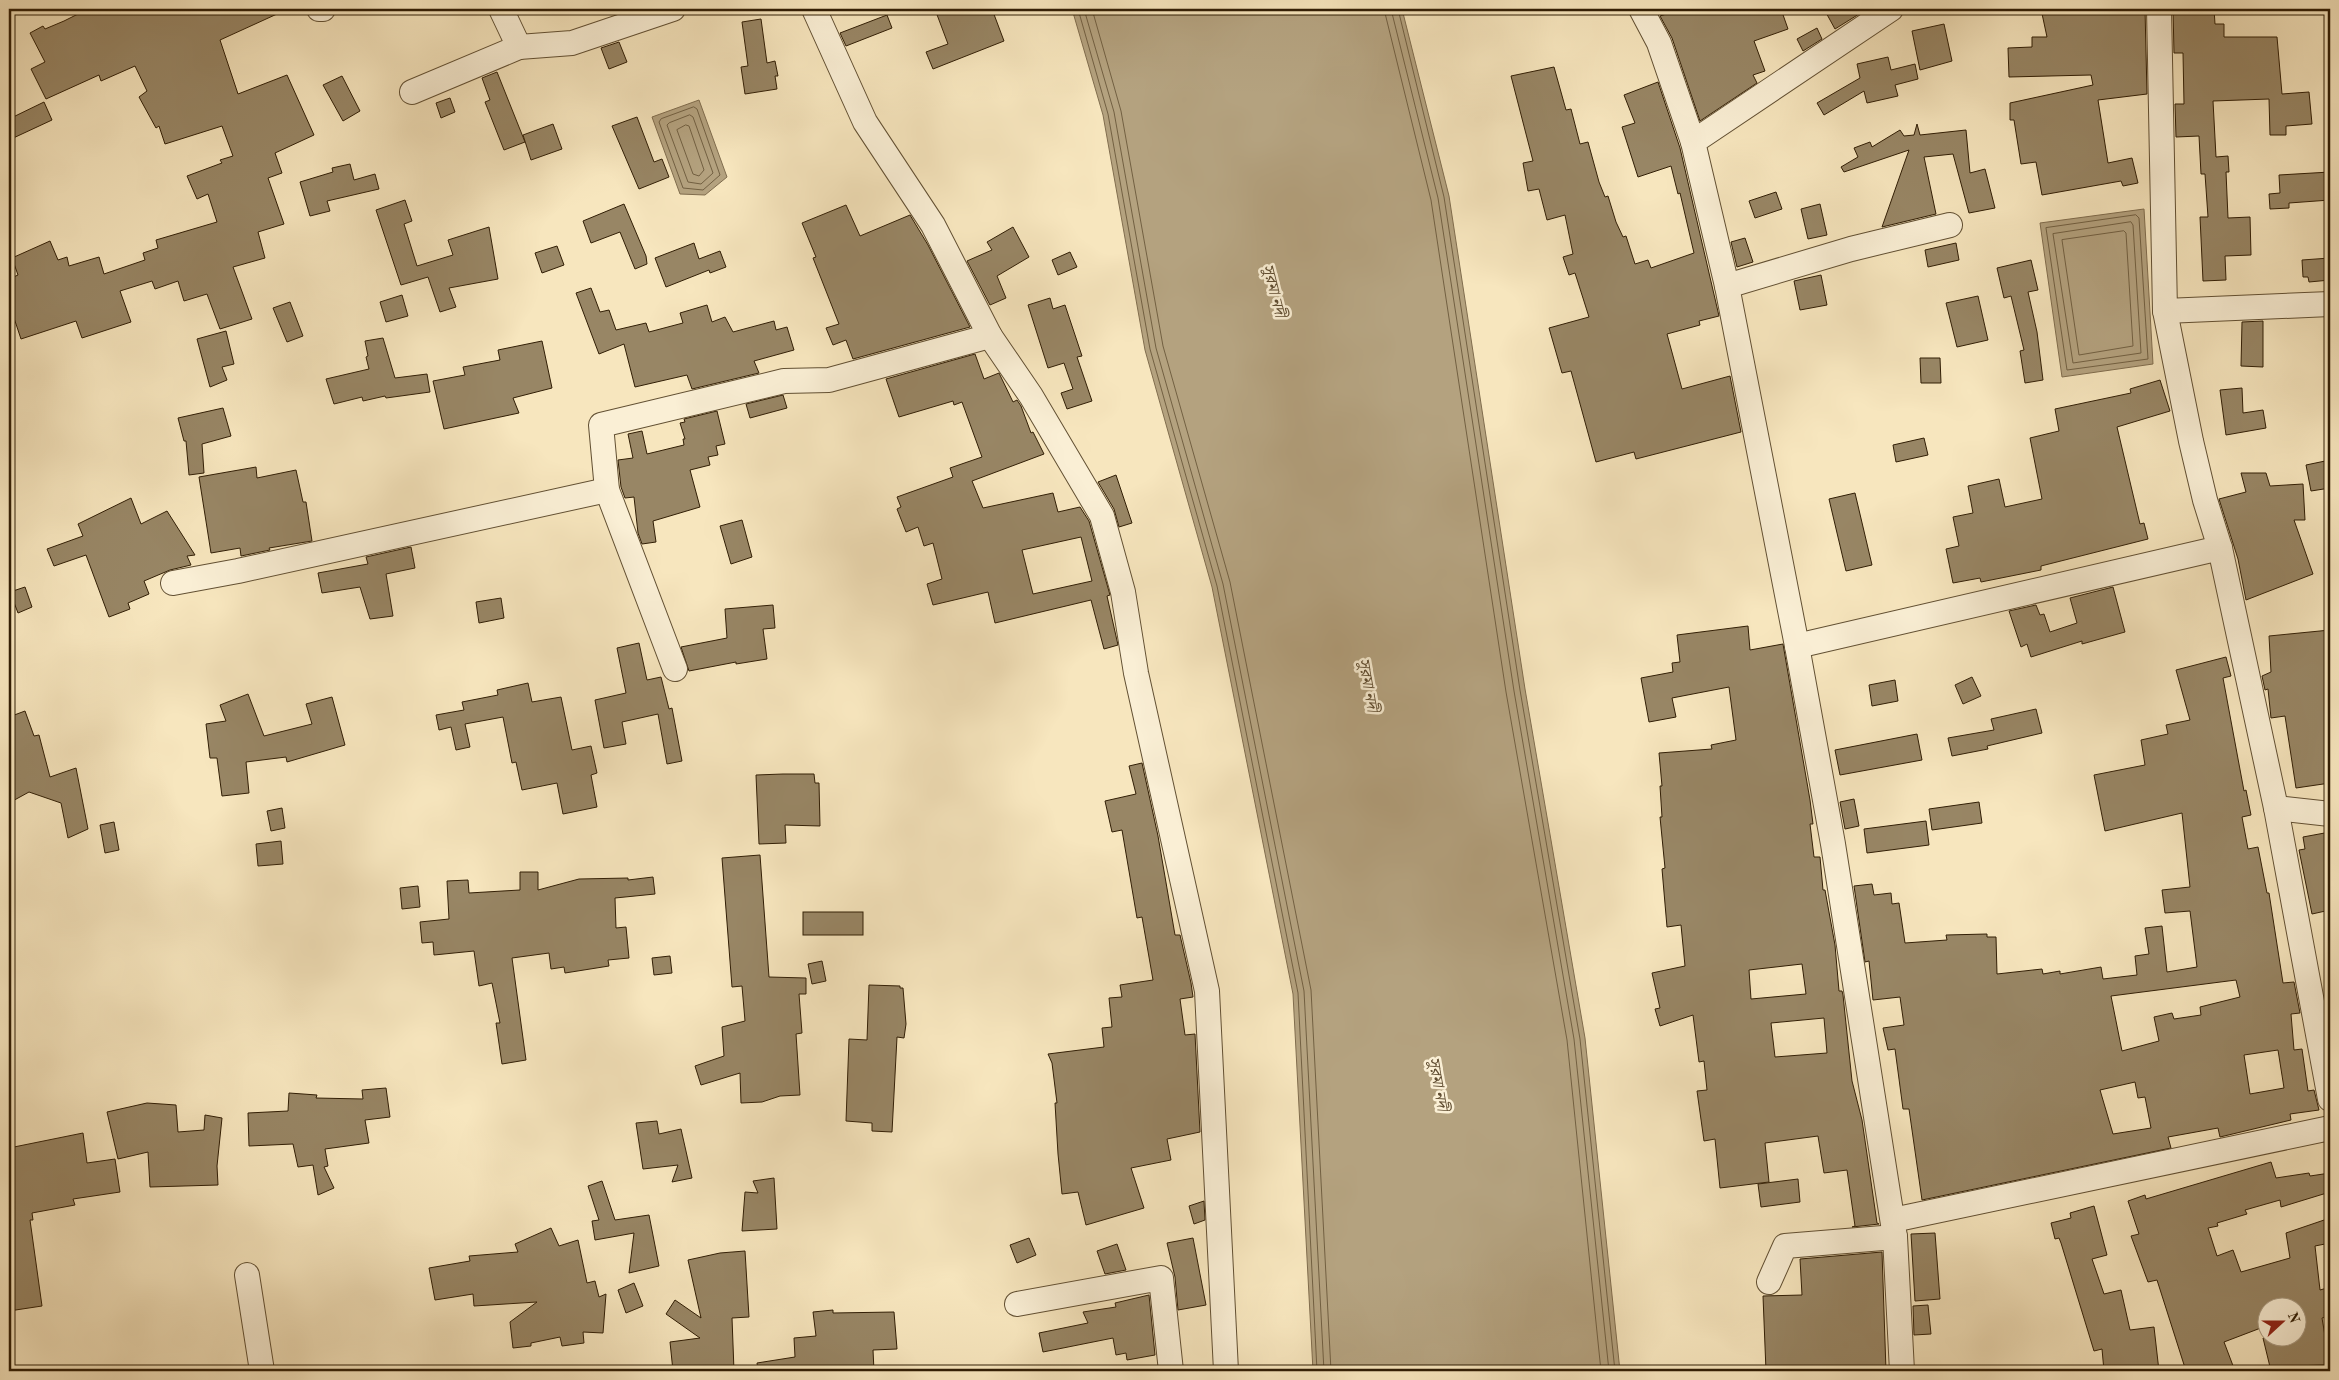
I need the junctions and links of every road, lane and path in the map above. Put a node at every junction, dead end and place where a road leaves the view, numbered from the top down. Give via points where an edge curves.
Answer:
1 (320, 9) edge
2 (323, 9) edge
3 (501, 9) edge
4 (673, 9) edge
5 (814, 9) edge
6 (1641, 9) edge
7 (1891, 9) edge
8 (2159, 9) edge
9 (519, 47) junction
10 (412, 92) dead end
11 (1693, 142) junction
12 (1950, 225) dead end
13 (1727, 286) junction
14 (2330, 304) edge
15 (2165, 311) junction
16 (990, 336) junction
17 (607, 490) junction
18 (2220, 548) junction
19 (173, 583) dead end
20 (1797, 646) junction
21 (675, 669) dead end
22 (2276, 808) junction
23 (2330, 814) edge
24 (2330, 1098) edge
25 (2330, 1128) edge
26 (1894, 1229) junction
27 (247, 1275) dead end
28 (1769, 1282) dead end
29 (1017, 1304) dead end
30 (262, 1371) edge
31 (1171, 1371) edge
32 (1226, 1371) edge
33 (1902, 1371) edge

1 - 2 street
3 - 9 street
4 - 9 street via 572,43
5 - 16 street via 865,122 933,225
6 - 11 street via 1659,43
7 - 11 street
8 - 15 street
9 - 10 street
11 - 13 street
12 - 13 street via 1851,249
13 - 20 street
14 - 15 street
15 - 18 street via 2191,442
16 - 17 street via 829,380 784,381 601,425
16 - 32 street via 1031,396 1102,516 1123,592 1136,672 1207,991
17 - 19 street
17 - 21 street
18 - 20 street
18 - 22 street
20 - 26 street via 1835,854
22 - 23 street
22 - 24 street
25 - 26 street
26 - 28 street via 1785,1246
26 - 33 street
27 - 30 street
29 - 31 street via 1161,1278

